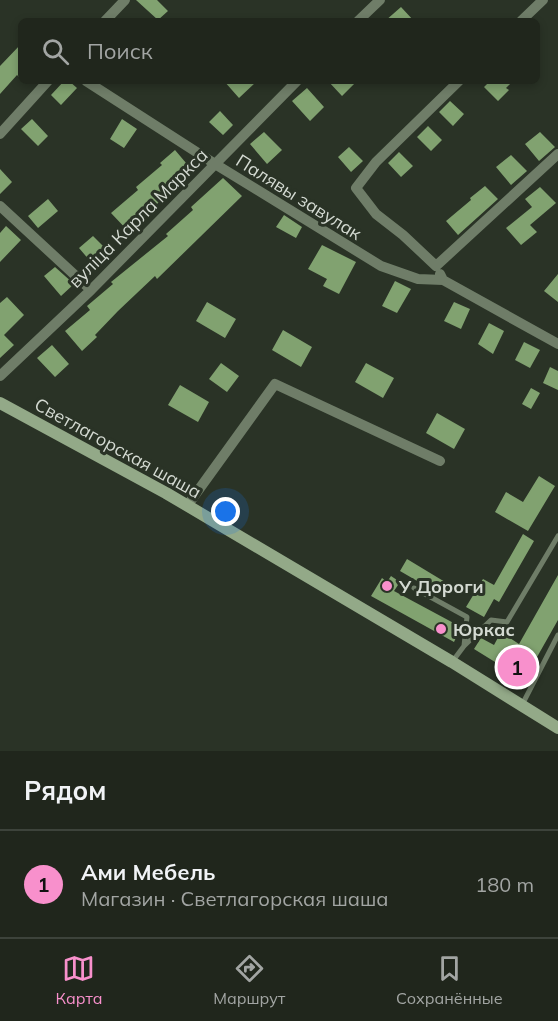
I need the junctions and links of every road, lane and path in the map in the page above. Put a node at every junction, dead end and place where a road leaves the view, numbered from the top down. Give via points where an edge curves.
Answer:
1 (125, 0) edge
2 (380, 0) edge
3 (543, 0) edge
4 (108, 18) edge
5 (361, 18) edge
6 (524, 18) edge
7 (45, 84) edge
8 (91, 84) edge
9 (294, 84) edge
10 (456, 84) edge
11 (0, 134) edge
12 (558, 154) edge
13 (215, 164) junction
14 (0, 206) edge
15 (436, 266) junction
16 (443, 280) junction
17 (91, 290) junction
18 (558, 344) edge
19 (0, 376) edge
20 (0, 403) edge
21 (440, 461) dead end
22 (188, 506) junction
23 (558, 536) edge
24 (414, 588) dead end
25 (558, 635) edge
26 (464, 646) junction
27 (551, 649) junction
28 (558, 653) edge
29 (452, 662) junction
30 (521, 706) junction
31 (558, 728) edge

1 - 4 street
2 - 5 street
3 - 6 street
7 - 11 street
8 - 13 street, Палявы завулак
9 - 13 street, вуліца Карла Маркса
10 - 15 street via 376,162 356,188 376,214
12 - 15 street
13 - 16 street, Палявы завулак via 381,266 418,279
13 - 17 street, вуліца Карла Маркса
14 - 17 street
15 - 16 street
16 - 18 street, Палявы завулак
17 - 19 street, вуліца Карла Маркса
20 - 22 main road, Светлагорская шаша
21 - 22 street via 275,384
22 - 29 main road, Светлагорская шаша
23 - 26 lane via 507,622 491,620
24 - 26 lane via 467,617
25 - 27 lane
26 - 29 lane
27 - 28 lane
27 - 30 lane
29 - 30 main road, Светлагорская шаша
30 - 31 main road, Светлагорская шаша

